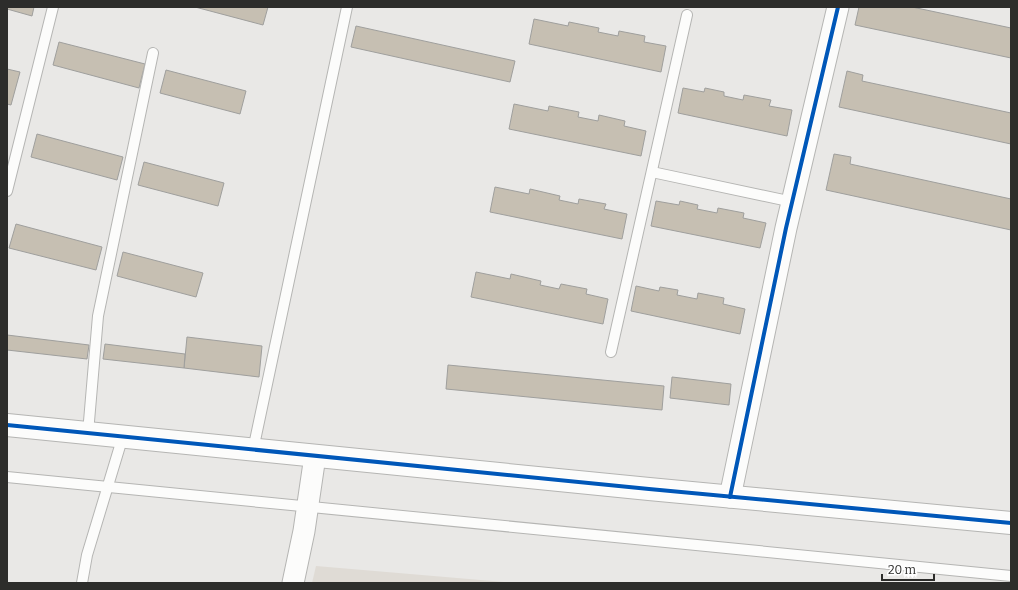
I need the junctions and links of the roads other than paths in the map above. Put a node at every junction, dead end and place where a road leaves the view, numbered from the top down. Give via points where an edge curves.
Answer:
1 (53, 7) edge
2 (347, 7) edge
3 (838, 7) edge
4 (687, 15) dead end
5 (153, 53) dead end
6 (652, 172) junction
7 (7, 191) edge
8 (792, 202) junction
9 (611, 352) dead end
10 (7, 425) edge
11 (88, 433) junction
12 (123, 436) junction
13 (253, 450) junction
14 (315, 456) junction
15 (7, 477) edge
16 (107, 486) junction
17 (730, 497) junction
18 (308, 506) junction
19 (1011, 523) edge
20 (1011, 576) edge
21 (82, 583) edge
22 (293, 583) edge

1 - 7 lane
2 - 13 lane
3 - 8 street
4 - 6 lane
5 - 11 lane via 98,316
6 - 8 lane
6 - 9 lane
8 - 17 street
10 - 11 street
11 - 12 street
12 - 13 street
12 - 16 lane
13 - 14 street
14 - 17 street
14 - 18 street
15 - 16 lane
16 - 18 lane
16 - 21 lane via 87,555
17 - 19 street
18 - 20 lane
18 - 22 street

